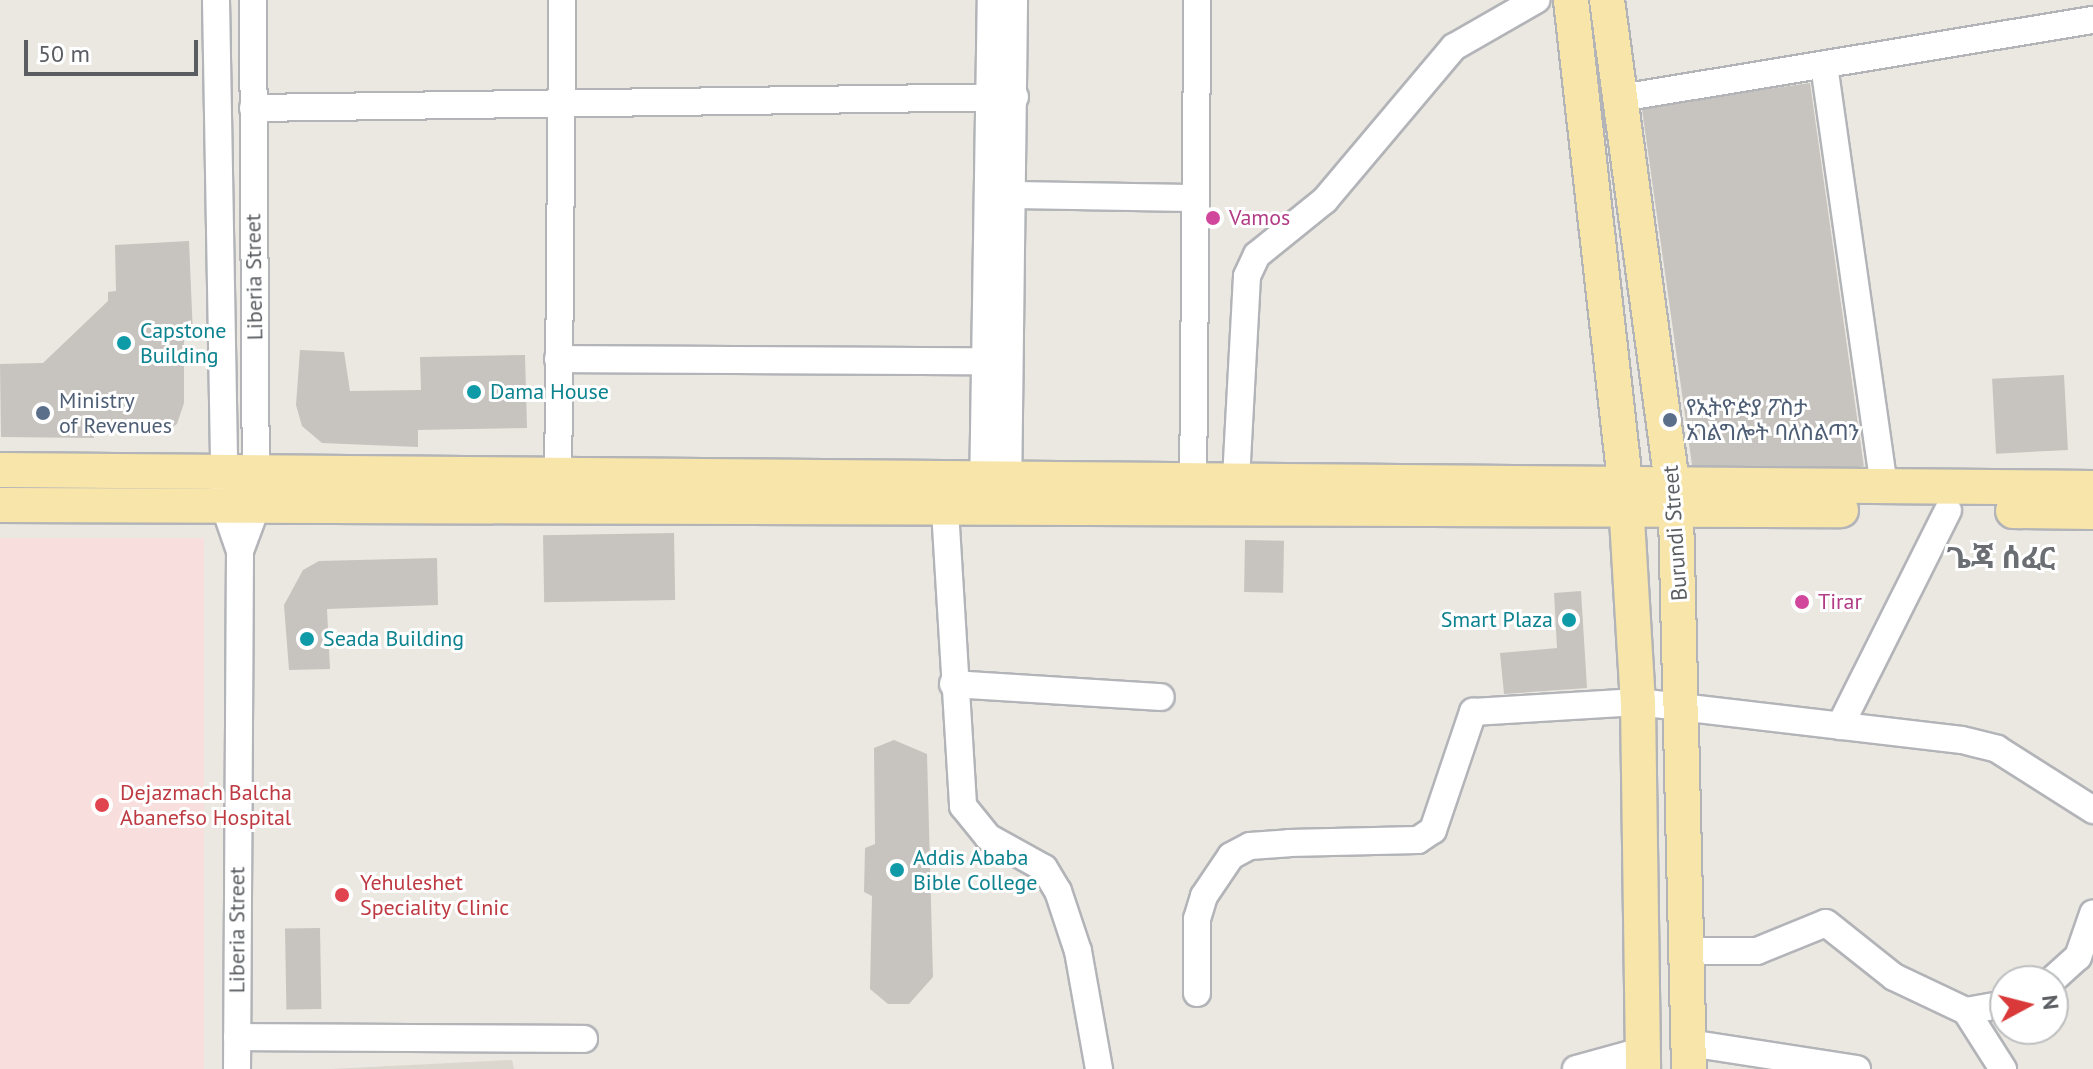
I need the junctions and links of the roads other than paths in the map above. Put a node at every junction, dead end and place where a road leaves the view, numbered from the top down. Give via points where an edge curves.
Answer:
1 (216, 0) edge
2 (253, 0) edge
3 (562, 0) edge
4 (991, 0) edge
5 (1014, 0) edge
6 (1197, 0) edge
7 (1536, 0) edge
8 (1571, 0) edge
9 (1607, 0) edge
10 (2093, 20) edge
11 (1824, 65) junction
12 (1003, 97) junction
13 (1621, 98) junction
14 (559, 104) junction
15 (253, 108) junction
16 (1013, 195) junction
17 (1192, 198) junction
18 (558, 359) junction
19 (998, 361) junction
20 (0, 470) edge
21 (240, 473) junction
22 (1884, 488) junction
23 (2093, 488) edge
24 (558, 493) junction
25 (996, 495) junction
26 (1194, 497) junction
27 (1235, 497) junction
28 (1625, 499) junction
29 (1675, 499) junction
30 (0, 505) edge
31 (241, 508) junction
32 (945, 510) junction
33 (1948, 510) junction
34 (2093, 512) edge
35 (953, 684) junction
36 (1161, 697) dead end
37 (1638, 702) junction
38 (1685, 705) junction
39 (1840, 726) junction
40 (2093, 810) edge
41 (2093, 914) edge
42 (1686, 951) junction
43 (2069, 965) edge
44 (1197, 993) dead end
45 (1989, 1007) edge
46 (1966, 1011) junction
47 (237, 1037) junction
48 (584, 1039) dead end
49 (1689, 1056) edge
50 (1642, 1060) edge
51 (237, 1069) edge
52 (1099, 1069) edge
53 (1576, 1069) edge
54 (1857, 1069) edge
55 (2003, 1069) edge

1 - 21 street, Liberia Street
2 - 15 street, Liberia Street
3 - 14 street
4 - 12 street
5 - 12 street
6 - 17 street
7 - 27 street via 1454,47 1325,200 1257,255 1247,276
8 - 28 main road
9 - 13 main road, Burundi Street
10 - 11 street
11 - 13 street
11 - 22 street
12 - 14 street
12 - 16 street
12 - 19 street
13 - 29 main road, Burundi Street
14 - 15 street
14 - 18 street
15 - 21 street, Liberia Street
16 - 17 street
16 - 19 street
17 - 26 street
18 - 19 street
18 - 24 street
19 - 25 street
20 - 21 main road
21 - 24 main road
21 - 31 street, Liberia Street
22 - 23 main road
22 - 29 main road
24 - 25 main road
24 - 31 main road
24 - 32 main road
25 - 26 main road
25 - 32 main road
26 - 27 main road
27 - 28 main road
28 - 29 main road
28 - 37 main road
29 - 33 main road
29 - 38 main road, Burundi Street
30 - 31 main road
31 - 47 street, Liberia Street
32 - 35 street
33 - 34 main road
33 - 39 street
35 - 36 street
35 - 52 street via 963,806 988,837 1044,868 1058,891 1078,951
37 - 38 street
37 - 44 street via 1473,712 1433,830 1418,840 1250,846 1231,856 1204,896 1197,919
37 - 50 main road
38 - 39 street
38 - 42 main road, Burundi Street
39 - 40 street via 1997,749
41 - 43 street via 2078,957
42 - 46 street via 1757,951 1826,923 1894,977
42 - 49 main road, Burundi Street
45 - 46 street
46 - 55 street
47 - 48 street
47 - 51 street, Liberia Street
49 - 54 street
50 - 53 street

